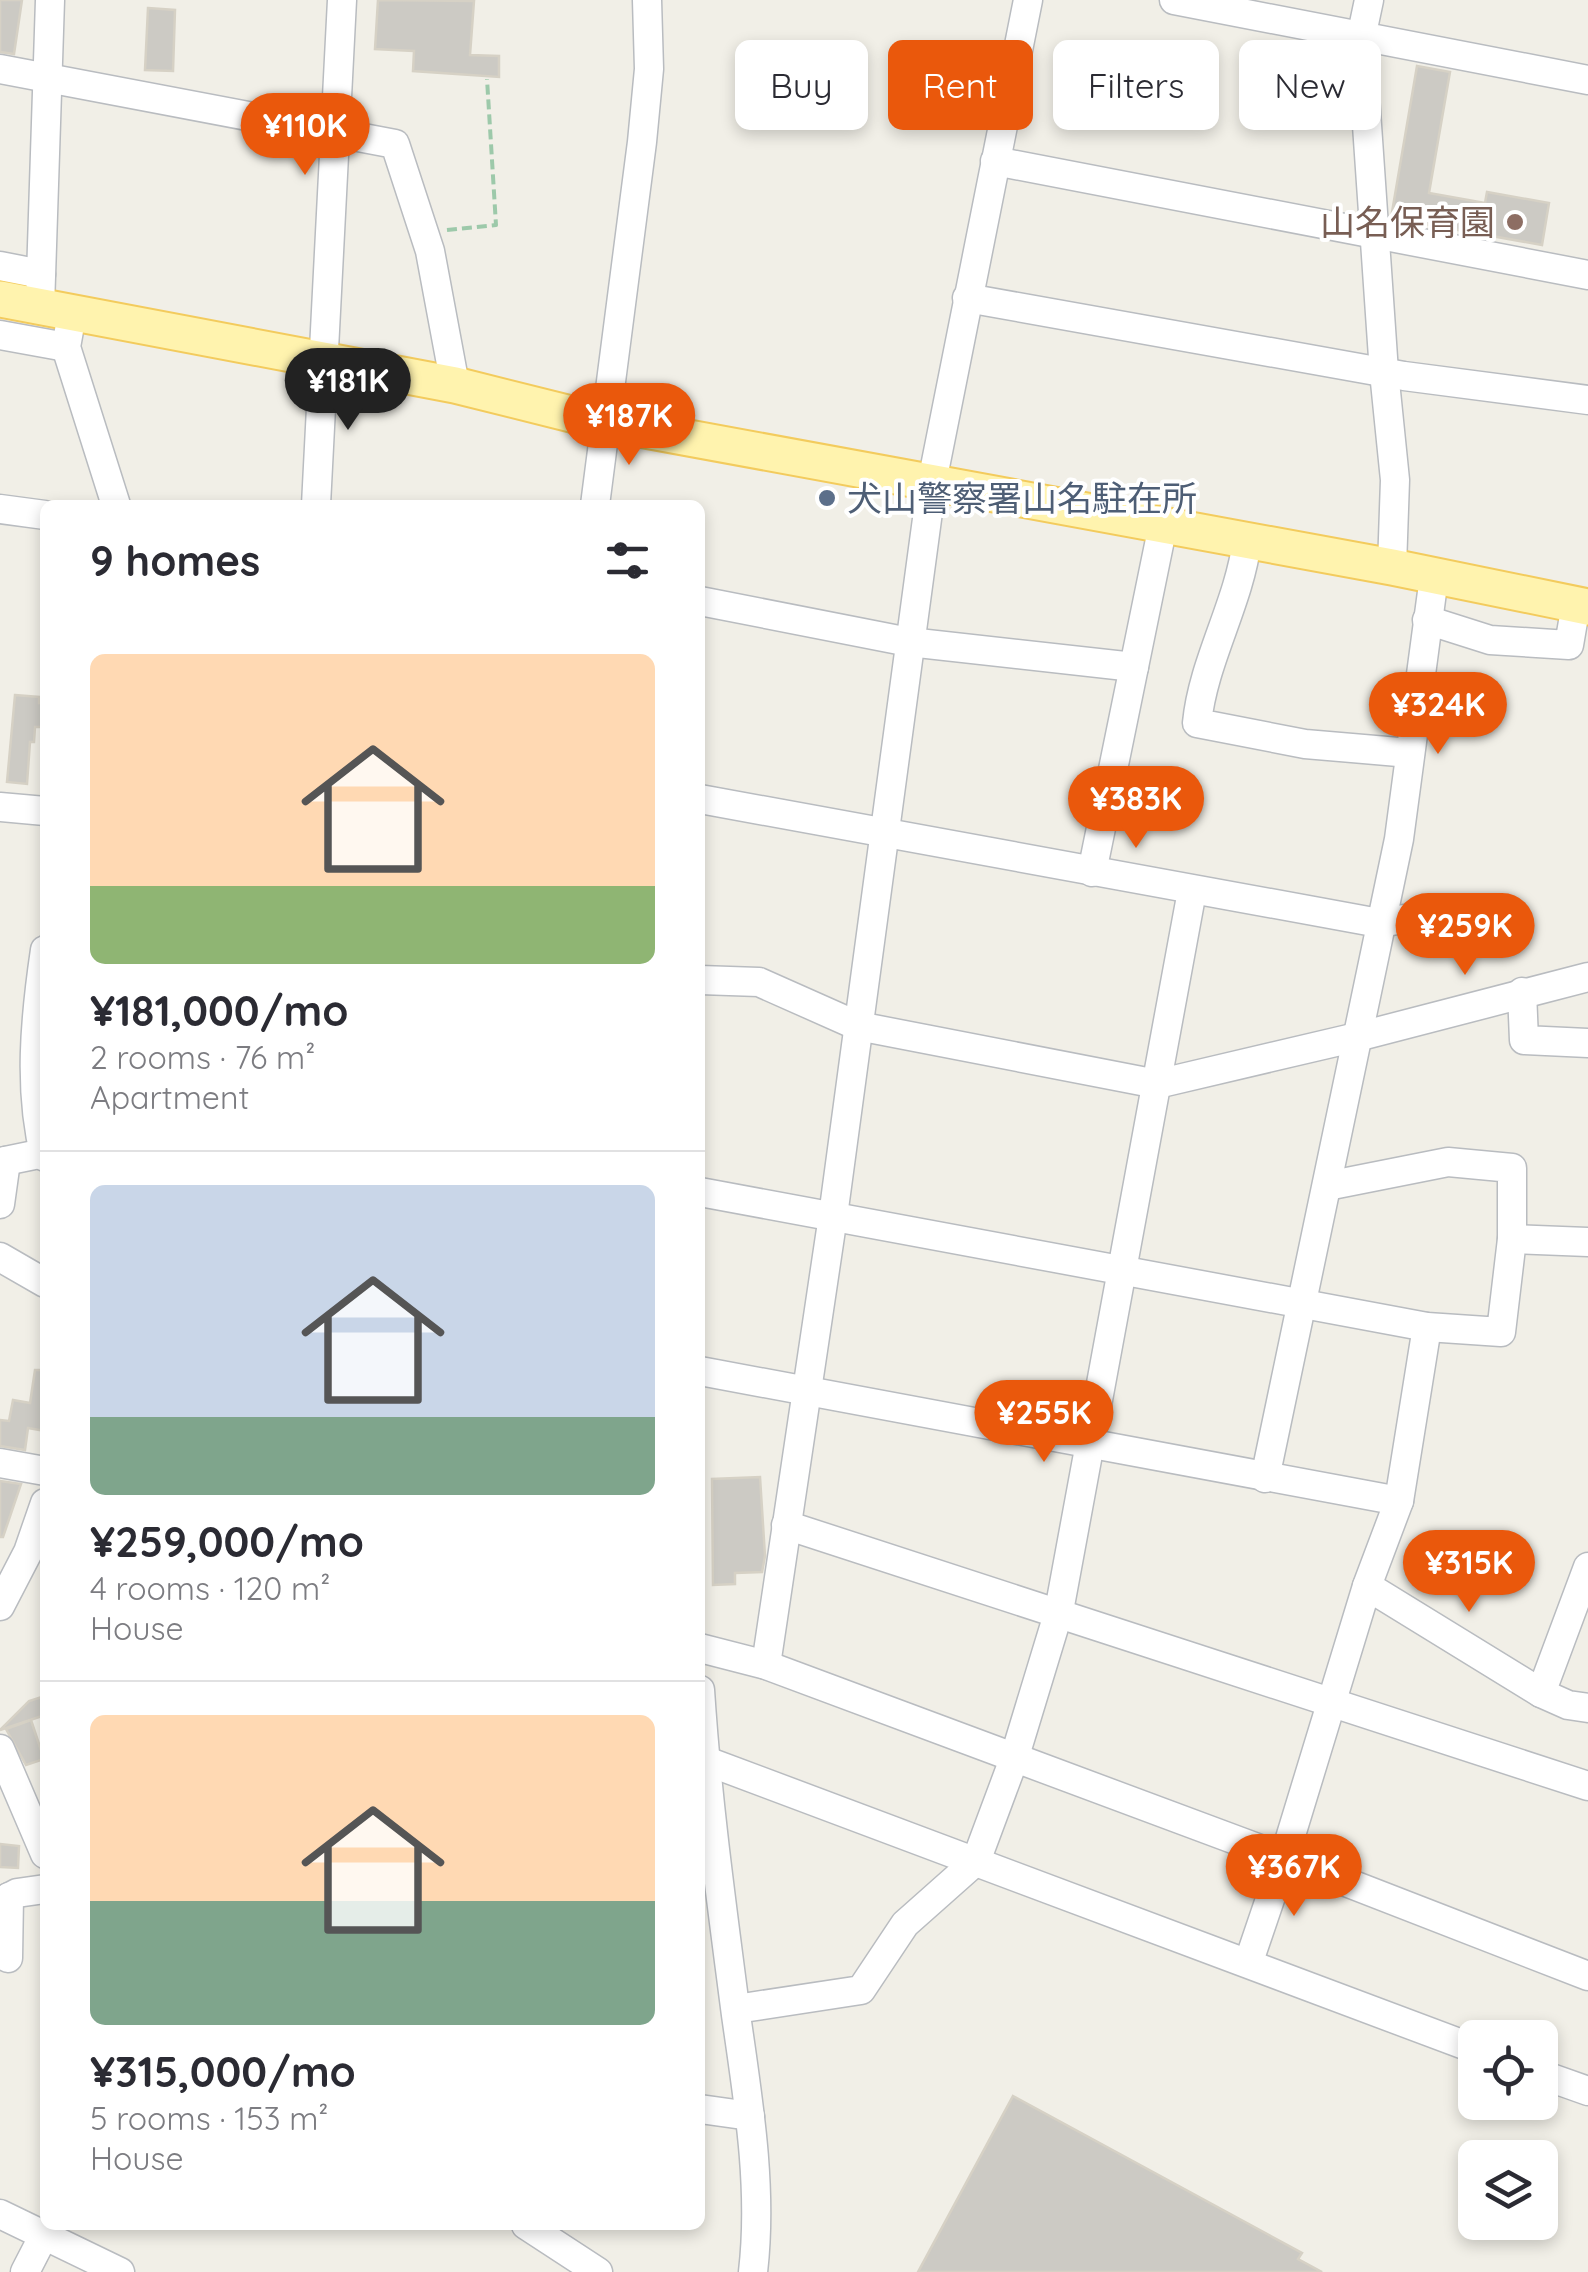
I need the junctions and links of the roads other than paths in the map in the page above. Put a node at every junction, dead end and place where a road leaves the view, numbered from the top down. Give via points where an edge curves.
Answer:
1 (50, 0) edge
2 (342, 0) edge
3 (647, 0) edge
4 (1028, 0) edge
5 (1174, 0) edge
6 (1369, 0) edge
7 (1361, 38) junction
8 (0, 69) edge
9 (48, 78) junction
10 (1588, 80) edge
11 (337, 132) junction
12 (995, 161) junction
13 (1374, 236) junction
14 (0, 266) edge
15 (1588, 275) edge
16 (966, 298) junction
17 (0, 300) edge
18 (55, 310) junction
19 (0, 335) edge
20 (323, 359) junction
21 (1384, 372) junction
22 (455, 385) junction
23 (1588, 400) edge
24 (606, 423) junction
25 (932, 482) junction
26 (114, 500) edge
27 (316, 500) edge
28 (596, 500) edge
29 (0, 509) edge
30 (40, 514) edge
31 (1162, 525) junction
32 (1246, 541) junction
33 (1392, 567) junction
34 (1434, 577) junction
35 (705, 602) edge
36 (1582, 606) edge
37 (1427, 620) junction
38 (909, 642) junction
39 (1134, 668) junction
40 (1410, 753) junction
41 (705, 800) edge
42 (0, 807) edge
43 (40, 811) edge
44 (883, 832) junction
45 (1092, 872) junction
46 (1192, 891) junction
47 (1466, 915) dead end
48 (1379, 923) junction
49 (1588, 977) edge
50 (705, 980) edge
51 (1522, 992) junction
52 (40, 1012) edge
53 (858, 1026) junction
54 (1357, 1038) junction
55 (1588, 1042) edge
56 (1157, 1084) junction
57 (40, 1137) edge
58 (40, 1156) edge
59 (3, 1162) edge
60 (1327, 1186) junction
61 (705, 1193) edge
62 (0, 1204) edge
63 (833, 1216) junction
64 (1512, 1240) junction
65 (1588, 1242) edge
66 (0, 1257) edge
67 (1123, 1271) junction
68 (40, 1280) edge
69 (1302, 1304) junction
70 (1428, 1327) junction
71 (705, 1372) edge
72 (806, 1391) junction
73 (1088, 1444) junction
74 (0, 1463) edge
75 (40, 1470) edge
76 (1265, 1478) junction
77 (1399, 1501) junction
78 (40, 1517) edge
79 (786, 1526) junction
80 (1588, 1567) edge
81 (1367, 1586) junction
82 (0, 1606) edge
83 (1059, 1611) junction
84 (705, 1649) edge
85 (766, 1665) junction
86 (1541, 1692) junction
87 (1330, 1704) junction
88 (1588, 1708) edge
89 (0, 1748) edge
90 (1014, 1758) junction
91 (705, 1760) edge
92 (705, 1768) edge
93 (1588, 1786) edge
94 (40, 1842) edge
95 (1284, 1858) junction
96 (976, 1861) junction
97 (717, 1868) junction
98 (40, 1890) edge
99 (705, 1891) edge
100 (4, 1900) edge
101 (8, 1958) dead end
102 (1249, 1961) junction
103 (1588, 1976) edge
104 (736, 2009) junction
105 (1458, 2042) edge
106 (1558, 2080) edge
107 (1588, 2090) edge
108 (705, 2110) edge
109 (750, 2116) junction
110 (0, 2214) edge
111 (534, 2230) edge
112 (44, 2235) junction
113 (25, 2272) edge
114 (120, 2272) edge
115 (598, 2272) edge
116 (753, 2272) edge

1 - 9 street
2 - 11 street
3 - 24 street via 648,87
4 - 12 street
5 - 7 street
6 - 7 street
7 - 10 street
7 - 13 street
8 - 9 street
9 - 11 street
9 - 18 street
11 - 20 street
11 - 22 street via 395,144 430,251
12 - 13 street
12 - 16 street
13 - 15 street
13 - 21 street
14 - 18 street
16 - 21 street
16 - 25 street
17 - 18 main road
18 - 19 street
18 - 20 main road
18 - 26 street
20 - 22 main road
20 - 27 street
21 - 23 street
21 - 33 street via 1396,480
22 - 24 main road
24 - 25 main road
24 - 28 street
25 - 31 main road
25 - 38 street
29 - 30 street
31 - 32 main road
31 - 39 street
32 - 33 main road
32 - 40 street via 1197,723 1305,744
33 - 34 main road
34 - 36 main road
34 - 37 street
35 - 38 street
36 - 37 street via 1568,646 1490,640
37 - 40 street
38 - 39 street
38 - 44 street
39 - 45 street
40 - 48 street via 1400,839
41 - 44 street
42 - 43 street
44 - 45 street
44 - 53 street
45 - 46 street
46 - 48 street
46 - 56 street
47 - 48 street
48 - 54 street
49 - 51 street
50 - 53 street via 759,982
51 - 54 street
51 - 55 street via 1524,1040
52 - 57 street via 34,1084
53 - 56 street
53 - 63 street
54 - 56 street
54 - 60 street
56 - 67 street
58 - 59 street
59 - 62 street
60 - 64 street via 1448,1162 1512,1168
60 - 69 street
61 - 63 street
63 - 67 street
63 - 72 street
64 - 65 street
64 - 70 street via 1501,1332
66 - 68 street
67 - 69 street
67 - 73 street
69 - 70 street
69 - 76 street
70 - 77 street
71 - 72 street
72 - 73 street
72 - 79 street
73 - 76 street
73 - 83 street
74 - 75 street
76 - 77 street
77 - 81 street
78 - 82 street
79 - 83 street
79 - 85 street
80 - 86 street
81 - 86 street
81 - 87 street
83 - 87 street
83 - 90 street
84 - 85 street
85 - 90 street
86 - 88 street
87 - 93 street
87 - 95 street
89 - 94 street
90 - 95 street
90 - 96 street
91 - 96 street
92 - 97 street
95 - 102 street
95 - 103 street
96 - 102 street
96 - 104 street via 905,1924 861,1990
97 - 99 street
97 - 104 street
98 - 100 street
100 - 101 street
102 - 105 street
104 - 109 street
106 - 107 street
108 - 109 street
109 - 116 street
110 - 112 street
111 - 115 street
112 - 113 street
112 - 114 street

